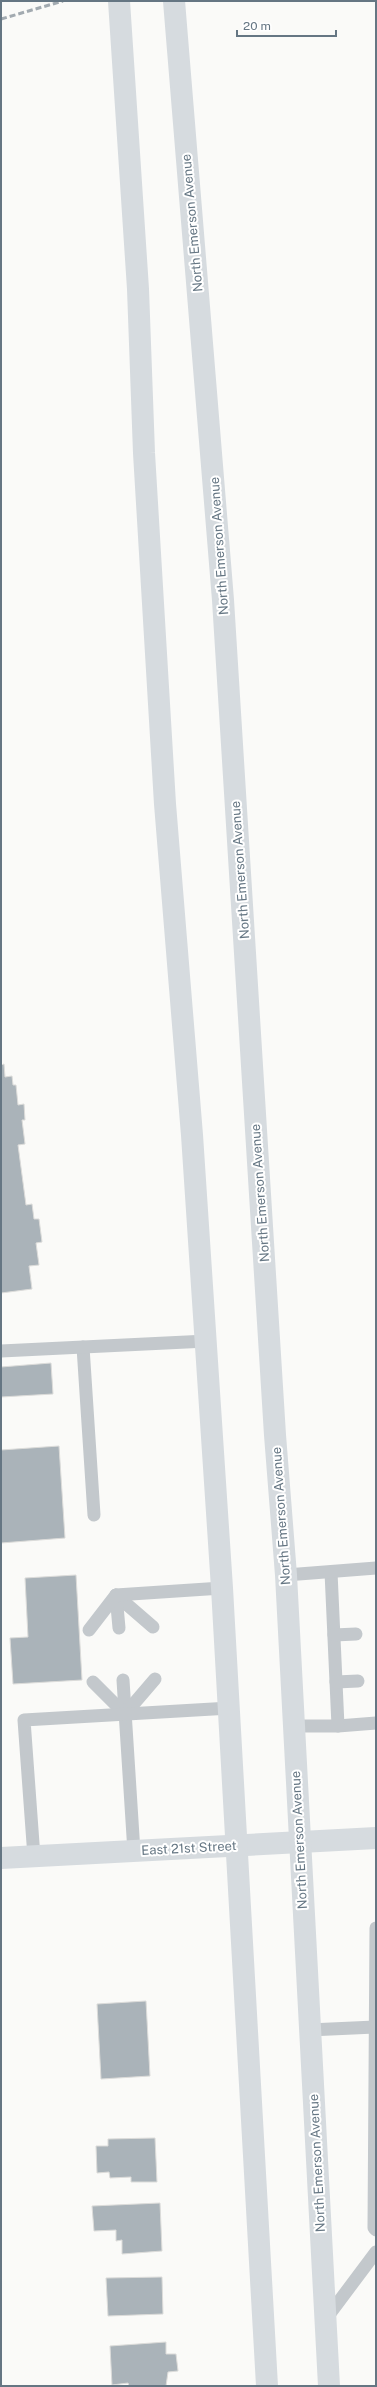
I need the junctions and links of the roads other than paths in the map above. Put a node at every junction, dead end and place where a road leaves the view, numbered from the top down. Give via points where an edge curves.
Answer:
1 (119, 1) edge
2 (174, 1) edge
3 (207, 1341) junction
4 (83, 1347) junction
5 (1, 1351) edge
6 (94, 1515) dead end
7 (376, 1568) edge
8 (331, 1572) junction
9 (286, 1575) junction
10 (222, 1588) junction
11 (116, 1595) junction
12 (153, 1627) dead end
13 (119, 1628) dead end
14 (89, 1630) dead end
15 (356, 1634) dead end
16 (334, 1635) junction
17 (155, 1679) dead end
18 (123, 1680) dead end
19 (358, 1681) dead end
20 (93, 1682) dead end
21 (336, 1682) junction
22 (230, 1708) junction
23 (125, 1714) junction
24 (376, 1723) edge
25 (293, 1726) junction
26 (338, 1726) junction
27 (376, 1838) edge
28 (299, 1842) junction
29 (238, 1846) junction
30 (134, 1852) junction
31 (34, 1857) junction
32 (1, 1858) edge
33 (376, 1928) edge
34 (375, 2027) junction
35 (309, 2030) junction
36 (376, 2230) edge
37 (376, 2252) edge
38 (325, 2320) junction
39 (267, 2386) edge
40 (329, 2386) edge

1 - 3 main road via 138,289 164,804
2 - 9 main road, North Emerson Avenue via 223,600
3 - 4 lane
3 - 10 main road
4 - 5 lane
4 - 6 lane
7 - 8 lane
8 - 9 lane
8 - 16 lane
9 - 25 main road, North Emerson Avenue
10 - 11 lane
10 - 22 main road
11 - 12 lane
11 - 13 lane
11 - 14 lane
15 - 16 lane
16 - 21 lane
17 - 23 lane
18 - 23 lane
19 - 21 lane
20 - 23 lane
21 - 26 lane
22 - 23 lane
22 - 29 main road
23 - 30 lane
23 - 31 lane via 24,1720
24 - 26 lane
25 - 26 lane
25 - 28 main road, North Emerson Avenue
27 - 28 main road, East 21st Street
28 - 29 main road, East 21st Street
28 - 35 main road, North Emerson Avenue
29 - 30 main road, East 21st Street
29 - 39 main road
30 - 31 main road, East 21st Street
31 - 32 main road, East 21st Street
33 - 34 lane
34 - 35 lane
34 - 36 lane
35 - 38 main road, North Emerson Avenue
37 - 38 lane
38 - 40 main road, North Emerson Avenue

